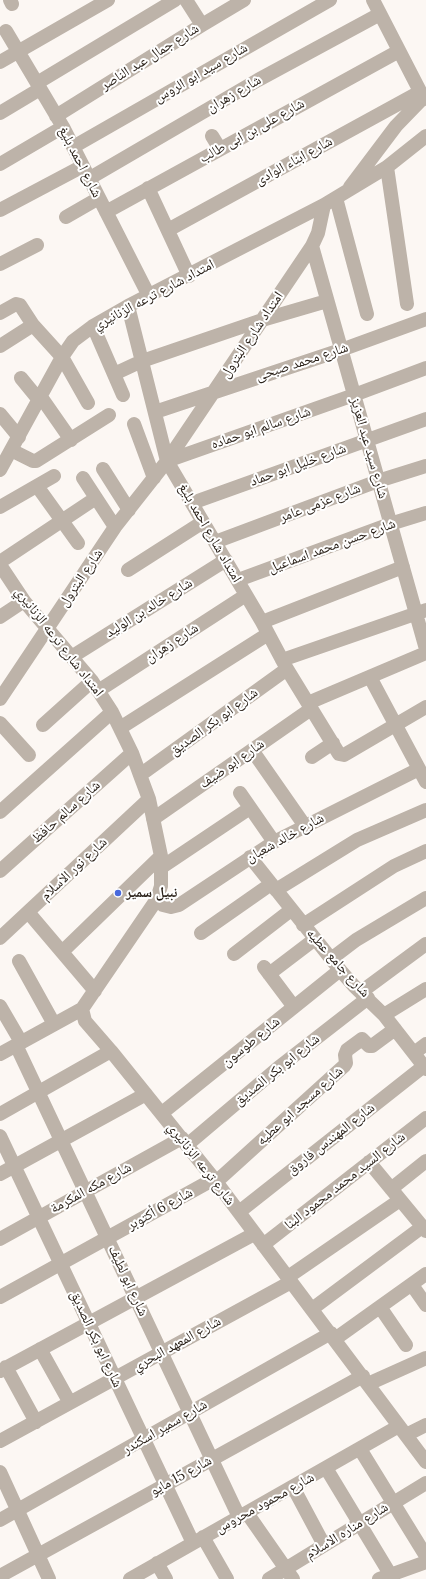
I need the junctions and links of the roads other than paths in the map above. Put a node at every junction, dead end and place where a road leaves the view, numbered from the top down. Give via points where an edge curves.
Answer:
1 (108, 0) edge
2 (175, 0) edge
3 (186, 0) edge
4 (244, 0) edge
5 (330, 0) edge
6 (372, 0) edge
7 (380, 14) junction
8 (202, 25) junction
9 (6, 31) dead end
10 (18, 51) junction
11 (399, 51) junction
12 (0, 62) edge
13 (38, 86) junction
14 (423, 97) edge
15 (0, 113) edge
16 (59, 122) junction
17 (212, 136) dead end
18 (426, 140) edge
19 (73, 147) junction
20 (220, 149) junction
21 (0, 164) edge
22 (387, 167) junction
23 (86, 172) junction
24 (148, 188) junction
25 (99, 198) junction
26 (335, 198) junction
27 (0, 210) edge
28 (106, 212) junction
29 (66, 217) dead end
30 (168, 230) junction
31 (37, 244) dead end
32 (312, 246) junction
33 (0, 264) edge
34 (189, 276) junction
35 (149, 296) junction
36 (327, 301) junction
37 (407, 304) dead end
38 (128, 306) junction
39 (0, 313) edge
40 (367, 314) dead end
41 (426, 319) edge
42 (262, 320) junction
43 (33, 325) junction
44 (93, 326) junction
45 (0, 346) edge
46 (341, 350) junction
47 (62, 357) junction
48 (142, 362) junction
49 (426, 368) edge
50 (114, 374) junction
51 (21, 378) dead end
52 (215, 390) junction
53 (123, 395) dead end
54 (354, 395) junction
55 (40, 399) junction
56 (88, 403) dead end
57 (155, 412) junction
58 (0, 414) edge
59 (109, 415) dead end
60 (426, 419) edge
61 (134, 424) dead end
62 (19, 437) junction
63 (71, 440) junction
64 (367, 440) junction
65 (11, 450) junction
66 (168, 461) junction
67 (426, 466) edge
68 (103, 469) dead end
69 (0, 470) edge
70 (54, 476) dead end
71 (83, 478) dead end
72 (154, 478) junction
73 (378, 481) junction
74 (37, 486) junction
75 (96, 498) junction
76 (192, 503) junction
77 (0, 507) edge
78 (129, 510) junction
79 (426, 513) edge
80 (63, 520) junction
81 (203, 522) junction
82 (390, 524) junction
83 (115, 527) junction
84 (215, 542) junction
85 (78, 543) dead end
86 (226, 560) junction
87 (0, 564) edge
88 (403, 567) junction
89 (128, 570) dead end
90 (238, 580) junction
91 (4, 581) edge
92 (246, 595) junction
93 (24, 601) junction
94 (421, 612) edge
95 (0, 617) edge
96 (265, 628) junction
97 (47, 629) junction
98 (426, 649) edge
99 (426, 653) edge
100 (73, 656) junction
101 (285, 665) junction
102 (370, 677) junction
103 (95, 686) junction
104 (0, 699) edge
105 (310, 706) junction
106 (426, 707) edge
107 (112, 712) junction
108 (0, 723) edge
109 (43, 725) dead end
110 (395, 727) junction
111 (120, 728) junction
112 (333, 743) junction
113 (252, 750) junction
114 (132, 753) junction
115 (29, 755) dead end
116 (312, 757) dead end
117 (420, 762) edge
118 (140, 775) junction
119 (426, 782) edge
120 (240, 794) dead end
121 (149, 799) junction
122 (250, 808) junction
123 (426, 810) edge
124 (0, 812) edge
125 (153, 819) junction
126 (305, 826) junction
127 (274, 842) junction
128 (426, 851) edge
129 (250, 857) junction
130 (161, 862) junction
131 (0, 871) edge
132 (273, 887) junction
133 (426, 898) edge
134 (157, 899) junction
135 (291, 910) junction
136 (28, 912) junction
137 (303, 925) junction
138 (201, 932) dead end
139 (0, 938) edge
140 (315, 939) junction
141 (426, 944) edge
142 (62, 952) junction
143 (234, 954) dead end
144 (19, 961) dead end
145 (336, 964) junction
146 (426, 988) edge
147 (95, 991) junction
148 (365, 995) junction
149 (0, 1006) edge
150 (294, 1007) junction
151 (82, 1009) junction
152 (384, 1015) junction
153 (54, 1024) junction
154 (395, 1029) junction
155 (19, 1043) junction
156 (426, 1044) edge
157 (111, 1051) junction
158 (414, 1053) junction
159 (0, 1054) edge
160 (425, 1067) edge
161 (39, 1092) junction
162 (146, 1094) junction
163 (162, 1113) junction
164 (0, 1114) edge
165 (426, 1118) edge
166 (0, 1136) edge
167 (62, 1141) junction
168 (185, 1141) junction
169 (369, 1162) junction
170 (425, 1165) edge
171 (14, 1166) junction
172 (0, 1174) edge
173 (215, 1180) junction
174 (391, 1189) junction
175 (86, 1191) junction
176 (400, 1200) junction
177 (239, 1212) junction
178 (38, 1217) junction
179 (424, 1229) edge
180 (254, 1234) junction
181 (0, 1238) edge
182 (108, 1238) junction
183 (263, 1245) junction
184 (60, 1264) junction
185 (426, 1274) edge
186 (290, 1279) junction
187 (412, 1285) junction
188 (0, 1297) edge
189 (136, 1297) junction
190 (426, 1305) edge
191 (380, 1308) junction
192 (312, 1309) junction
193 (89, 1323) junction
194 (333, 1336) junction
195 (406, 1345) dead end
196 (40, 1349) junction
197 (162, 1353) junction
198 (426, 1358) edge
199 (3, 1369) edge
200 (115, 1378) junction
201 (366, 1380) junction
202 (70, 1403) junction
203 (190, 1412) junction
204 (36, 1422) junction
205 (426, 1425) edge
206 (402, 1431) junction
207 (144, 1439) junction
208 (0, 1441) edge
209 (360, 1449) junction
210 (212, 1459) junction
211 (426, 1462) edge
212 (326, 1468) junction
213 (0, 1472) edge
214 (426, 1483) edge
215 (165, 1485) junction
216 (293, 1487) junction
217 (393, 1503) junction
218 (17, 1511) junction
219 (243, 1515) junction
220 (0, 1520) edge
221 (359, 1523) junction
222 (198, 1540) junction
223 (324, 1545) junction
224 (37, 1555) junction
225 (426, 1556) edge
226 (426, 1562) edge
227 (157, 1564) junction
228 (290, 1574) edge
229 (0, 1576) edge
230 (385, 1577) edge
231 (49, 1579) edge
232 (130, 1579) edge
233 (166, 1579) edge
234 (227, 1579) edge
235 (269, 1579) edge

1 - 10 street
2 - 13 street
3 - 8 street
4 - 8 street, شارع جمال عبد الناصر
5 - 19 street, شارع سيد ابو الروس
6 - 7 street
7 - 11 street
7 - 23 street, شارع زهران
8 - 16 street, شارع جمال عبد الناصر
9 - 10 street, شارع احمد بليغ
10 - 12 street
10 - 13 street, شارع احمد بليغ
11 - 14 street
11 - 20 street, شارع على بن ابى طالب
13 - 15 street
13 - 16 street, شارع احمد بليغ
14 - 26 street, امتداد شارع ترعه الزنانيري
14 - 30 street, شارع ابناء الوادى
16 - 19 street, شارع احمد بليغ
16 - 21 street, شارع جمال عبد الناصر
17 - 20 street
18 - 22 street, امتداد شارع ترعه الزنانيري
19 - 23 street, شارع احمد بليغ
20 - 24 street, شارع على بن ابى طالب
22 - 26 street, امتداد شارع ترعه الزنانيري
22 - 37 street
23 - 25 street, شارع احمد بليغ
23 - 27 street, شارع زهران
24 - 28 street, شارع على بن ابى طالب
24 - 30 street
25 - 28 street, شارع احمد بليغ
25 - 29 street
26 - 32 street, امتداد شارع البترول
26 - 34 street, امتداد شارع ترعه الزنانيري
26 - 40 street
28 - 35 street, شارع احمد بليغ
30 - 34 street
31 - 33 street
32 - 36 street, شارع سيد عبد العزيز
32 - 42 street, امتداد شارع البترول
34 - 35 street, امتداد شارع ترعه الزنانيري
35 - 38 street, امتداد شارع ترعه الزنانيري
36 - 42 street
36 - 46 street, شارع سيد عبد العزيز
38 - 44 street, امتداد شارع ترعه الزنانيري
38 - 48 street, امتداد شارع احمد بليغ
39 - 43 street via 16,304 20,305
41 - 46 street, شارع محمد صبحى
42 - 48 street
42 - 52 street, امتداد شارع البترول
43 - 45 street
43 - 47 street
44 - 47 street, امتداد شارع ترعه الزنانيري via 73,341
44 - 50 street
46 - 52 street, شارع محمد صبحى
46 - 54 street, شارع سيد عبد العزيز
47 - 55 street, امتداد شارع ترعه الزنانيري
47 - 56 street
48 - 50 street
48 - 57 street, امتداد شارع احمد بليغ
49 - 54 street, شارع سالم ابو حماده
50 - 53 street
51 - 55 street
52 - 57 street, شارع محمد صبحى
52 - 66 street, امتداد شارع البترول
54 - 64 street, شارع سيد عبد العزيز
54 - 66 street, شارع سالم ابو حماده
55 - 62 street, امتداد شارع ترعه الزنانيري
55 - 63 street
57 - 66 street, امتداد شارع احمد بليغ
58 - 62 street
59 - 63 street
60 - 64 street, شارع خليل ابو حماد
61 - 72 street
62 - 65 street, امتداد شارع ترعه الزنانيري
63 - 65 street via 36,461
64 - 73 street, شارع سيد عبد العزيز
64 - 76 street, شارع خليل ابو حماد
65 - 69 street, امتداد شارع ترعه الزنانيري
66 - 72 street, شارع البترول
66 - 76 street, امتداد شارع احمد بليغ
67 - 73 street, شارع عزمى عامر
68 - 78 street
70 - 74 street
71 - 75 street
72 - 78 street, شارع البترول
73 - 82 street, شارع سيد عبد العزيز
73 - 84 street, شارع عزمى عامر
74 - 77 street
74 - 80 street
75 - 80 street
75 - 83 street
76 - 81 street, امتداد شارع احمد بليغ
78 - 83 street, شارع البترول
79 - 82 street, شارع حسن محمد اسماعيل
80 - 85 street
80 - 87 street
81 - 84 street, امتداد شارع احمد بليغ
81 - 89 street
82 - 88 street, شارع سيد عبد العزيز
82 - 90 street, شارع حسن محمد اسماعيل
83 - 97 street, شارع البترول
84 - 86 street, امتداد شارع احمد بليغ
86 - 90 street, امتداد شارع احمد بليغ
86 - 100 street, شارع خالد بن الوليد
87 - 91 street, امتداد شارع ترعه الزنانيري
88 - 94 street, شارع سيد عبد العزيز
88 - 96 street
90 - 92 street, امتداد شارع احمد بليغ
91 - 93 street, امتداد شارع ترعه الزنانيري
92 - 96 street, امتداد شارع احمد بليغ
92 - 103 street, شارع زهران
93 - 95 street
93 - 97 street, امتداد شارع ترعه الزنانيري
94 - 98 street, شارع سيد عبد العزيز
94 - 101 street, شارع ابو بكر الصديق
96 - 101 street, امتداد شارع احمد بليغ
96 - 111 street
97 - 100 street, امتداد شارع ترعه الزنانيري
97 - 104 street, شارع البترول
99 - 102 street, شارع ابو ضيف
100 - 103 street, امتداد شارع ترعه الزنانيري
101 - 105 street, امتداد شارع احمد بليغ
101 - 118 street, شارع ابو بكر الصديق
102 - 105 street, شارع ابو ضيف
102 - 110 street
103 - 107 street, امتداد شارع ترعه الزنانيري
103 - 109 street, شارع زهران
105 - 112 street, امتداد شارع احمد بليغ
105 - 113 street, شارع ابو ضيف
106 - 110 street
107 - 111 street, امتداد شارع ترعه الزنانيري
107 - 124 street
108 - 115 street
110 - 112 street, امتداد شارع احمد بليغ via 344,756 339,754
110 - 117 street
111 - 114 street, امتداد شارع ترعه الزنانيري
112 - 116 street
113 - 125 street, شارع ابو ضيف
113 - 126 street
114 - 118 street, امتداد شارع ترعه الزنانيري
114 - 131 street, شارع سالم حافظ
117 - 119 street
117 - 126 street, شارع خالد شعبان
118 - 121 street, امتداد شارع ترعه الزنانيري
120 - 122 street
121 - 125 street, امتداد شارع ترعه الزنانيري
121 - 136 street, شارع نور الاسلام
122 - 127 street
122 - 130 street
123 - 132 street via 357,840
125 - 130 street, امتداد شارع ترعه الزنانيري
126 - 127 street, شارع خالد شعبان
127 - 129 street, شارع خالد شعبان
128 - 137 street via 394,866
129 - 132 street, شارع جامع عطيه
129 - 134 street, شارع خالد شعبان via 179,905 163,905
130 - 134 street via 161,886
130 - 142 street
132 - 135 street, شارع جامع عطيه
132 - 138 street
133 - 145 street, شارع طوسون via 356,940
134 - 147 street
135 - 137 street, شارع جامع عطيه
135 - 143 street
136 - 139 street, شارع نور الاسلام
136 - 142 street
137 - 140 street, شارع جامع عطيه
140 - 145 street, شارع جامع عطيه
140 - 150 street via 266,970
141 - 148 street, شارع ابو بكر الصديق
142 - 147 street
144 - 153 street
145 - 148 street, شارع جامع عطيه
145 - 150 street, شارع طوسون
146 - 152 street
147 - 151 street
148 - 152 street, شارع جامع عطيه
148 - 168 street, شارع ابو بكر الصديق
149 - 155 street, شارع ابو لطيف
150 - 163 street, شارع طوسون
151 - 153 street
151 - 157 street, شارع ترعه الزنانيري via 85,1021
152 - 154 street, شارع جامع عطيه
153 - 155 street
154 - 158 street, شارع جامع عطيه
154 - 173 street, شارع مسجد ابو عطيه via 372,1046 362,1039 347,1050 344,1066
155 - 159 street
155 - 161 street, شارع ابو لطيف
156 - 158 street
157 - 161 street
157 - 162 street, شارع ترعه الزنانيري
158 - 160 street, شارع جامع عطيه
160 - 177 street, شارع المهندس فاروق
161 - 164 street
161 - 167 street, شارع ابو لطيف
162 - 163 street, شارع ترعه الزنانيري
162 - 167 street
163 - 168 street, شارع ترعه الزنانيري
165 - 169 street, شارع السيد محمد محمود البنا
166 - 171 street, شارع ابو بكر الصديق
167 - 171 street
167 - 175 street, شارع ابو لطيف
168 - 173 street, شارع ترعه الزنانيري
168 - 175 street, شارع مكه المكرمة
169 - 174 street
169 - 183 street, شارع السيد محمد محمود البنا
170 - 174 street
171 - 172 street
171 - 178 street, شارع ابو بكر الصديق
173 - 177 street, شارع ترعه الزنانيري
173 - 182 street, شارع 6 أكتوبر
174 - 176 street
175 - 178 street, شارع مكه المكرمة
175 - 182 street, شارع ابو لطيف
176 - 179 street
176 - 186 street, شارع المعهد البحري
177 - 180 street, شارع ترعه الزنانيري
178 - 181 street, شارع مكه المكرمة
178 - 184 street, شارع ابو بكر الصديق
179 - 192 street
180 - 183 street, شارع ترعه الزنانيري
180 - 189 street
182 - 184 street, شارع 6 أكتوبر
182 - 189 street, شارع ابو لطيف
183 - 186 street, شارع ترعه الزنانيري
184 - 188 street, شارع 6 أكتوبر
184 - 193 street, شارع ابو بكر الصديق
185 - 187 street
186 - 192 street, شارع ترعه الزنانيري
186 - 197 street, شارع المعهد البحري
187 - 190 street
187 - 191 street
189 - 193 street
189 - 197 street, شارع ابو لطيف
191 - 194 street
191 - 195 street
192 - 194 street, شارع ترعه الزنانيري
193 - 196 street
193 - 200 street, شارع ابو بكر الصديق
194 - 201 street, شارع ترعه الزنانيري
194 - 203 street, شارع سمير اسكندر
196 - 199 street
196 - 202 street
197 - 200 street, شارع المعهد البحري
197 - 203 street, شارع ابو لطيف
198 - 201 street, شارع 15 مايو
199 - 204 street
200 - 202 street, شارع المعهد البحري
200 - 207 street, شارع ابو بكر الصديق
201 - 206 street, شارع ترعه الزنانيري
201 - 210 street, شارع 15 مايو
202 - 204 street, شارع المعهد البحري
203 - 207 street, شارع سمير اسكندر
203 - 210 street, شارع ابو لطيف
204 - 208 street, شارع المعهد البحري
205 - 206 street, شارع محمود محروس
206 - 209 street, شارع محمود محروس
206 - 211 street, شارع ترعه الزنانيري
207 - 215 street, شارع ابو بكر الصديق
207 - 218 street, شارع سمير اسكندر
209 - 212 street, شارع محمود محروس
209 - 217 street
210 - 215 street, شارع 15 مايو
210 - 219 street, شارع ابو لطيف
212 - 216 street, شارع محمود محروس
212 - 221 street
213 - 218 street
214 - 217 street, شارع مناره الاسلام
215 - 222 street, شارع ابو بكر الصديق
215 - 224 street, شارع 15 مايو
216 - 219 street, شارع محمود محروس
216 - 223 street
217 - 221 street, شارع مناره الاسلام
217 - 225 street
218 - 220 street, شارع سمير اسكندر
218 - 224 street
219 - 222 street, شارع محمود محروس
219 - 228 street, شارع ابو لطيف
221 - 223 street, شارع مناره الاسلام
221 - 230 street
222 - 227 street, شارع محمود محروس
222 - 234 street, شارع ابو بكر الصديق
223 - 228 street, شارع مناره الاسلام
224 - 229 street, شارع 15 مايو
224 - 231 street
226 - 230 street
227 - 232 street, شارع محمود محروس
227 - 233 street
228 - 235 street, شارع مناره الاسلام

